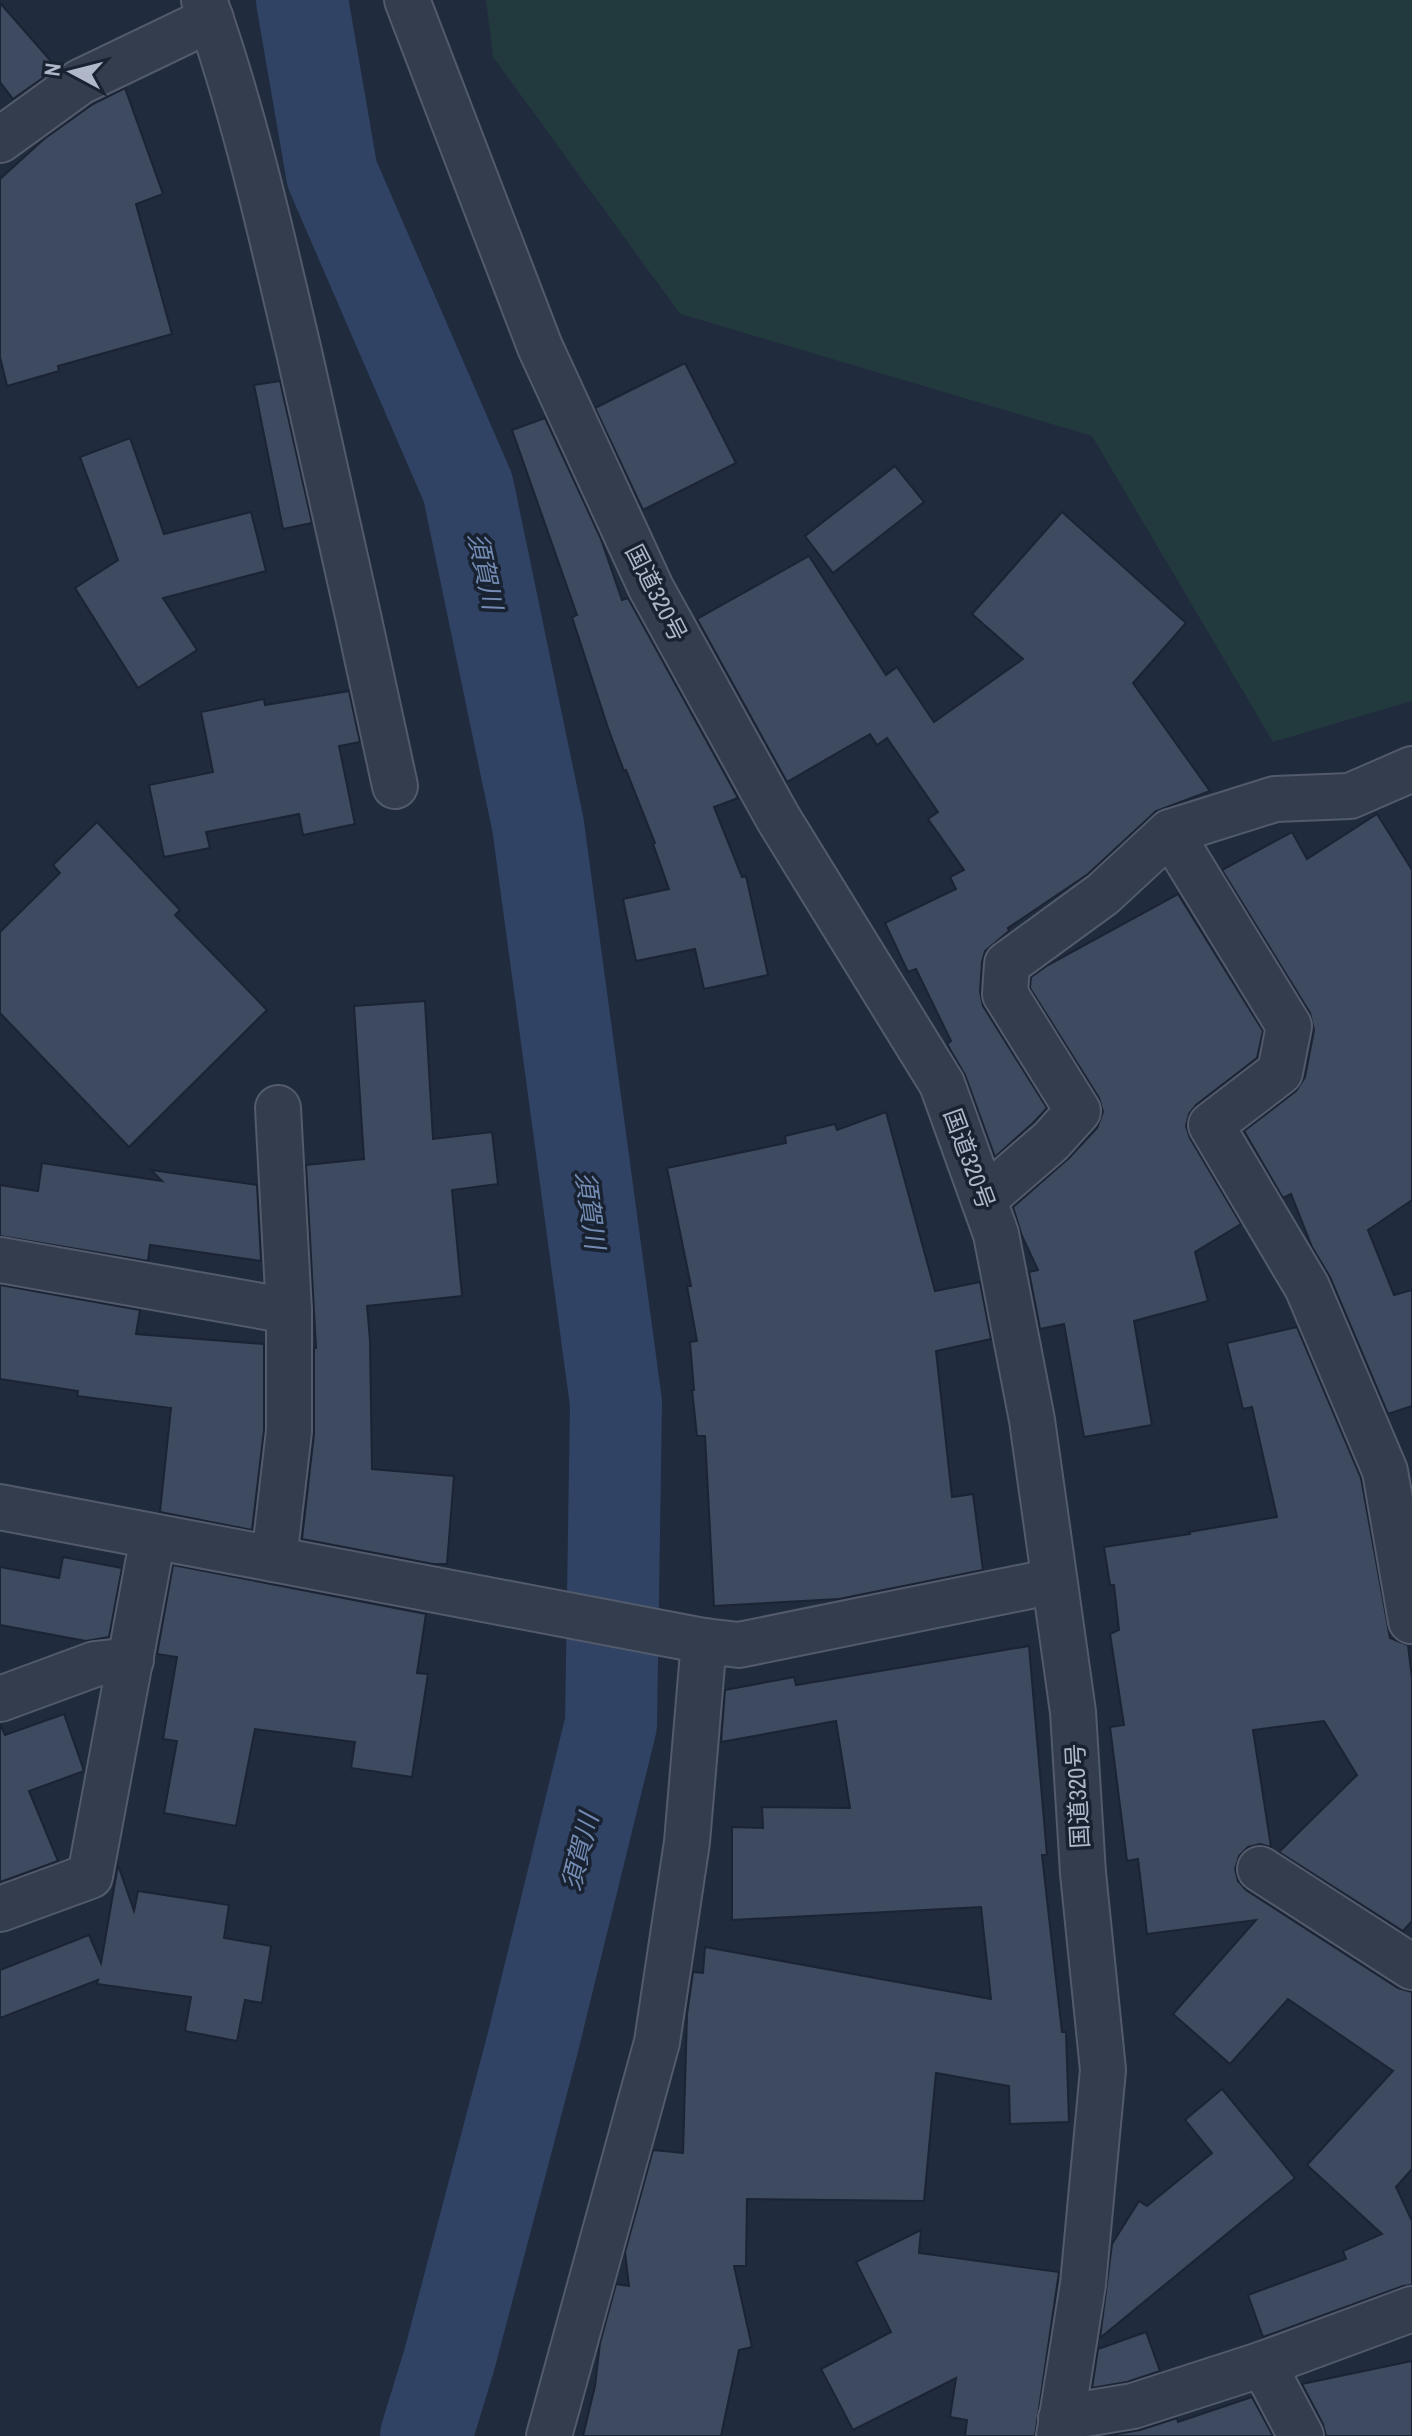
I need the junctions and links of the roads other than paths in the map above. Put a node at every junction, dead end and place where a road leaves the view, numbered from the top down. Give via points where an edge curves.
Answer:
1 (407, 0) edge
2 (207, 10) edge
3 (0, 140) edge
4 (1412, 769) edge
5 (395, 786) dead end
6 (1170, 832) junction
7 (278, 1108) dead end
8 (984, 1199) junction
9 (0, 1260) edge
10 (289, 1311) junction
11 (0, 1507) edge
12 (153, 1537) junction
13 (274, 1559) junction
14 (1054, 1581) junction
15 (1411, 1621) edge
16 (694, 1639) junction
17 (131, 1660) junction
18 (0, 1699) edge
19 (1260, 1869) dead end
20 (0, 1909) edge
21 (1412, 1967) edge
22 (1412, 2309) edge
23 (1263, 2364) junction
24 (1060, 2427) edge
25 (549, 2436) edge
26 (1301, 2436) edge

1 - 8 street, 国道320号 via 540,347 651,588 778,818 942,1084
2 - 3 street via 80,82
2 - 5 street via 264,202
4 - 6 street via 1350,796 1275,799
6 - 8 street via 1103,894 1007,964 1005,994 1078,1111
6 - 15 street via 1289,1026 1280,1072 1211,1125 1307,1287 1385,1471
7 - 10 street
8 - 14 street, 国道320号 via 996,1234 1030,1407
9 - 10 street
10 - 13 street via 289,1431
11 - 12 street
12 - 13 street
12 - 17 street
13 - 16 street
14 - 16 street via 739,1645
14 - 24 street, 国道320号 via 1073,1712 1103,2070 1083,2284
16 - 25 street via 687,1842 657,2042
17 - 18 street via 95,1664
17 - 20 street via 90,1876
19 - 21 street
22 - 23 street
23 - 24 street
23 - 26 street

